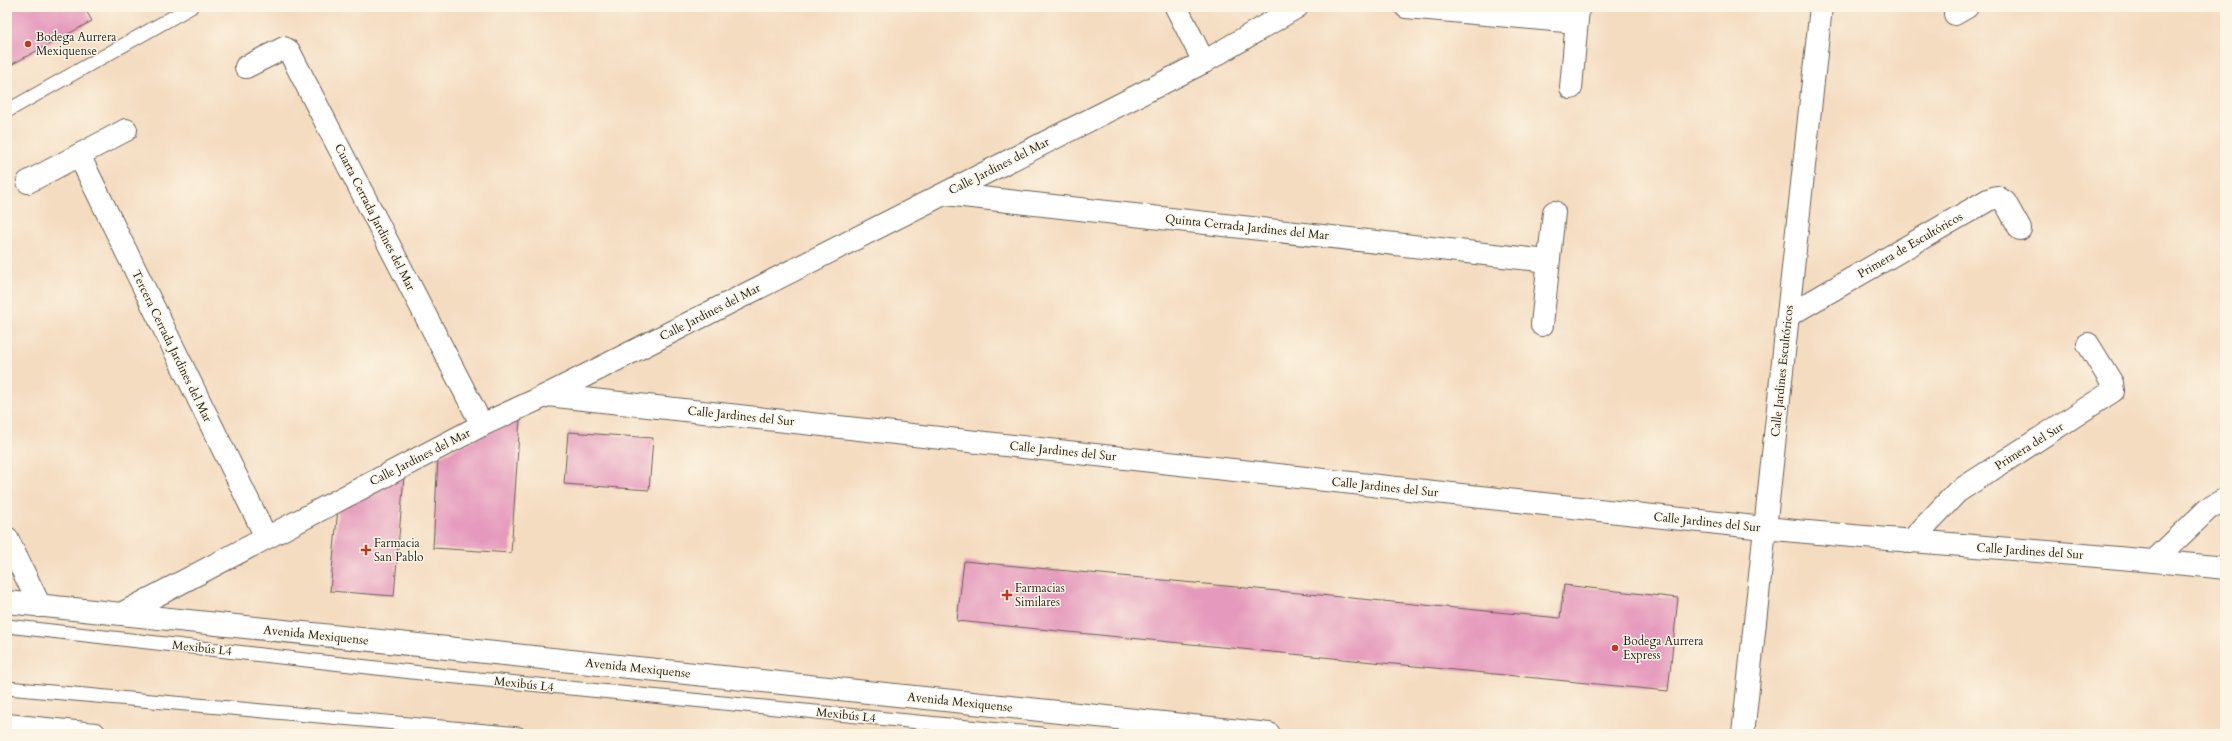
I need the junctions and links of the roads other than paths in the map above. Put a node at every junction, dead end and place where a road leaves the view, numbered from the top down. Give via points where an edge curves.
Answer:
1 (191, 7) edge
2 (1176, 7) edge
3 (1297, 7) edge
4 (1406, 7) edge
5 (1821, 7) edge
6 (1577, 15) edge
7 (1204, 62) junction
8 (246, 67) dead end
9 (1571, 88) dead end
10 (7, 111) edge
11 (126, 130) dead end
12 (79, 155) junction
13 (28, 182) dead end
14 (945, 194) junction
15 (1554, 212) dead end
16 (2020, 229) dead end
17 (1548, 261) junction
18 (1789, 315) junction
19 (1542, 325) dead end
20 (2088, 344) dead end
21 (546, 395) junction
22 (482, 425) junction
23 (2225, 500) edge
24 (1764, 528) junction
25 (266, 537) junction
26 (7, 538) edge
27 (1910, 542) junction
28 (2154, 561) junction
29 (2225, 568) edge
30 (7, 602) edge
31 (40, 606) junction
32 (121, 614) junction
33 (7, 626) edge
34 (7, 688) edge
35 (7, 725) edge
36 (96, 734) edge
37 (519, 734) edge
38 (1041, 734) edge
39 (1268, 734) edge
40 (1743, 734) edge

1 - 10 lane
2 - 7 street
3 - 7 street, Calle Jardines del Mar
4 - 6 street
5 - 18 street, Calle Jardines Escultóricos
6 - 9 street
7 - 14 street, Calle Jardines del Mar
8 - 22 street, Cuarta Cerrada Jardines del Mar via 284,48 289,51
11 - 12 street
12 - 13 street
12 - 25 street, Tercera Cerrada Jardines del Mar
14 - 17 street, Quinta Cerrada Jardines del Mar
14 - 21 street, Calle Jardines del Mar
15 - 17 street
16 - 18 street, Primera de Escultóricos via 2005,202 1997,197 1988,200
17 - 19 street
18 - 24 street, Calle Jardines Escultóricos
20 - 27 street, Primera del Sur via 2112,383 2113,391 1956,492
21 - 22 street, Calle Jardines del Mar
21 - 24 street, Calle Jardines del Sur
22 - 25 street, Calle Jardines del Mar
23 - 28 street via 2208,509
24 - 27 street, Calle Jardines del Sur
24 - 40 street, Calle Jardines Escultóricos
25 - 32 street, Calle Jardines del Mar
26 - 31 street
27 - 28 street, Calle Jardines del Sur
28 - 29 street, Calle Jardines del Sur
30 - 31 street, Avenida Mexiquense
31 - 32 street, Avenida Mexiquense
32 - 39 street, Avenida Mexiquense
33 - 38 lane, Mexibús L4 via 447,676
34 - 37 lane
35 - 36 street

